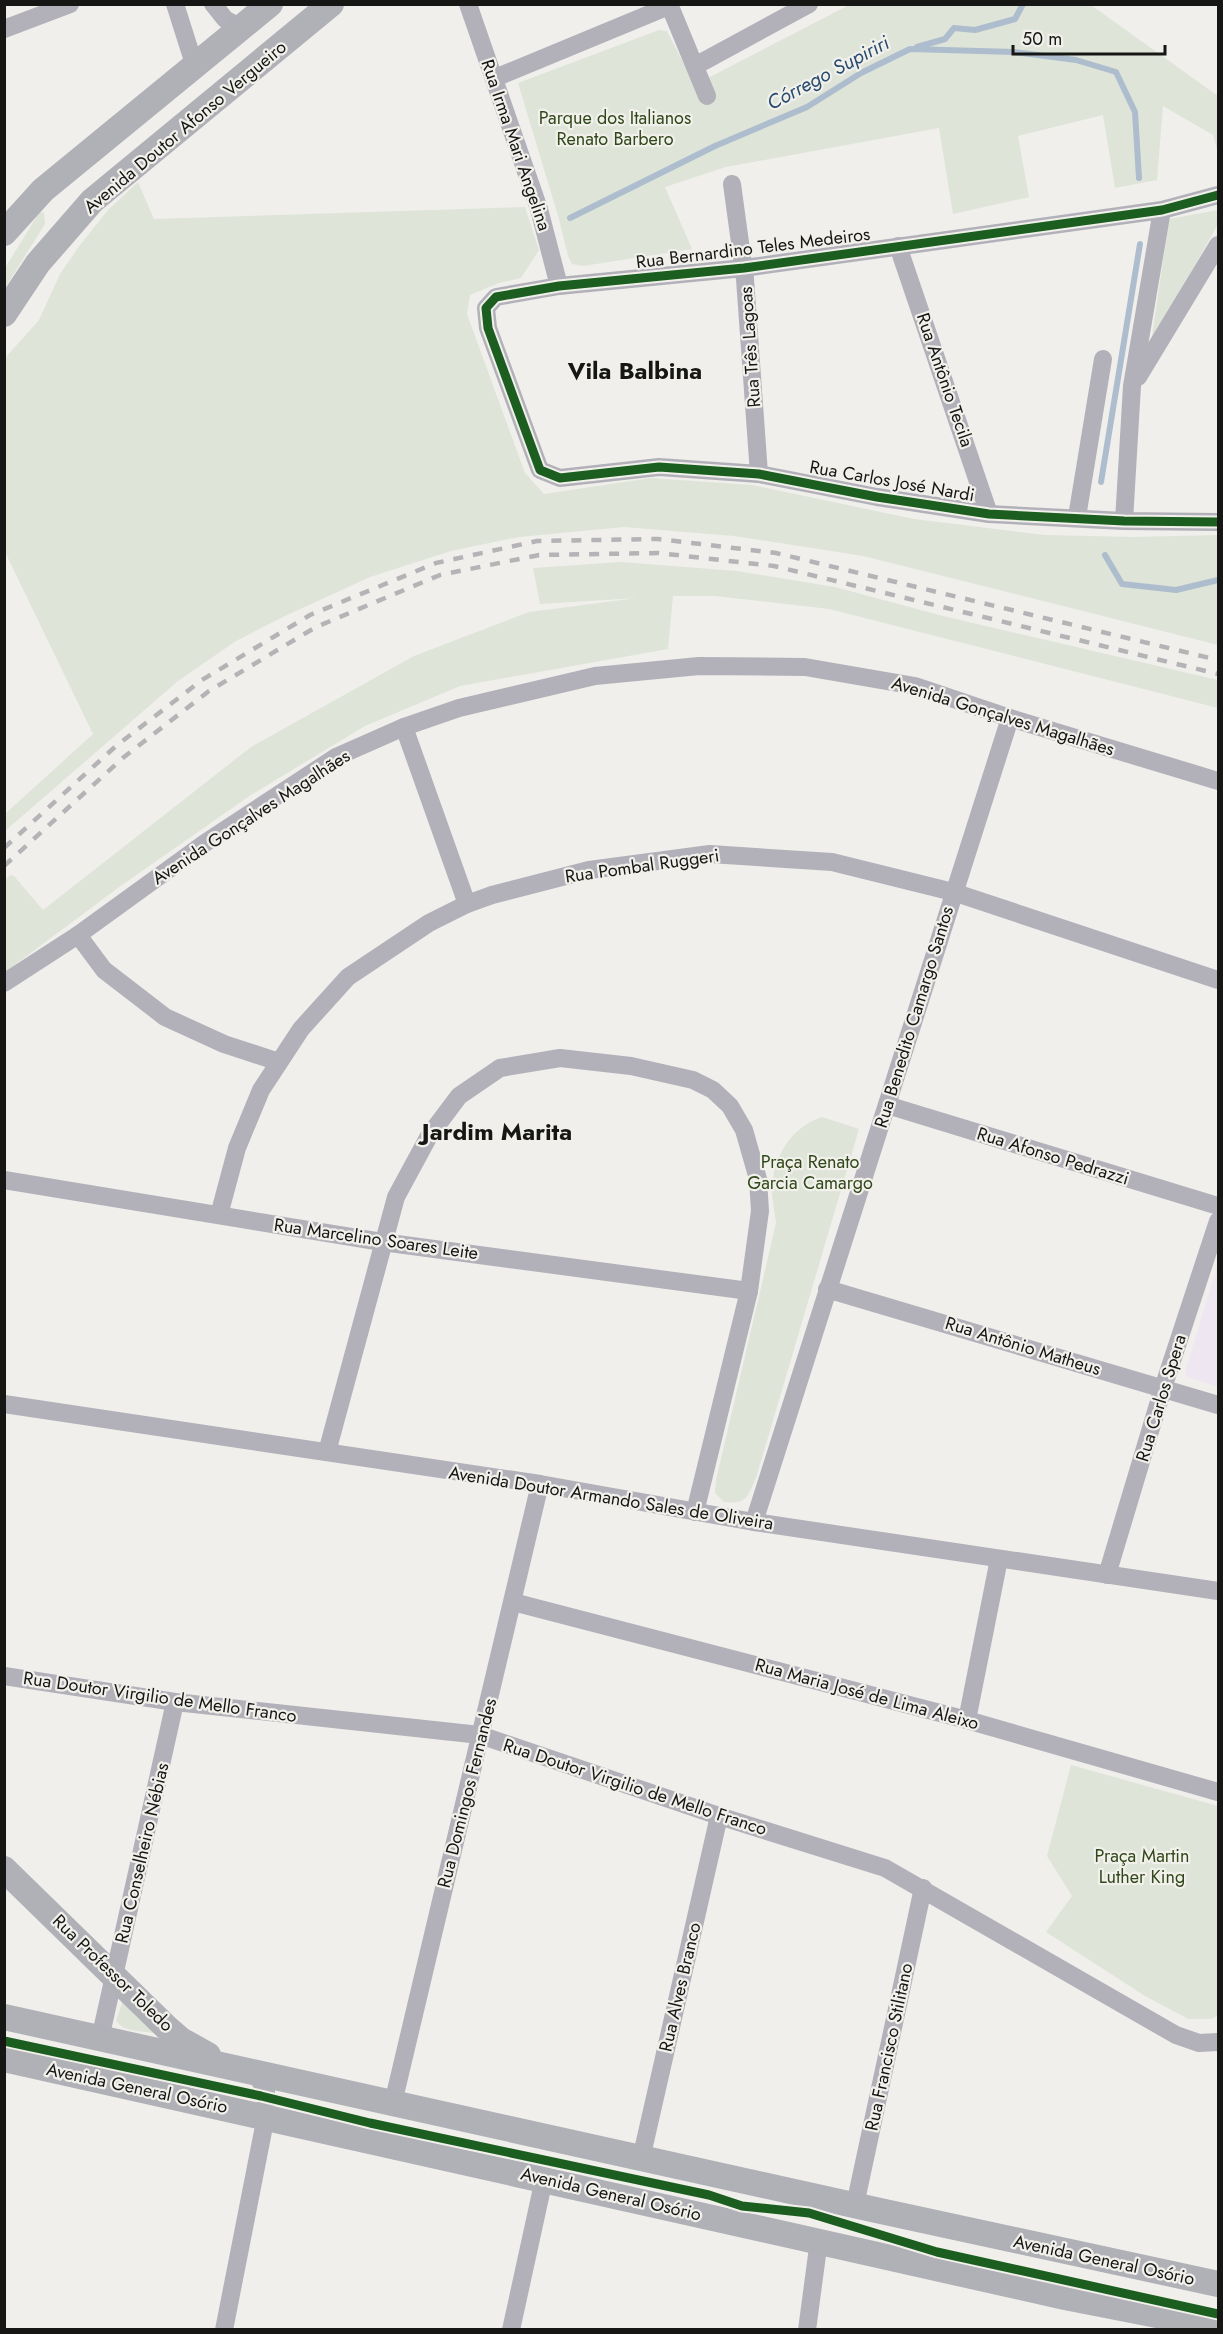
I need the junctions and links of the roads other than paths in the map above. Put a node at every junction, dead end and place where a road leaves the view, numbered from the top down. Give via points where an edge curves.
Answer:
1 (70, 4) edge
2 (175, 4) edge
3 (213, 4) edge
4 (270, 4) edge
5 (331, 4) edge
6 (468, 4) edge
7 (809, 4) edge
8 (669, 5) edge
9 (312, 21) junction
10 (4, 29) edge
11 (243, 29) junction
12 (695, 66) junction
13 (195, 67) junction
14 (495, 78) junction
15 (707, 96) dead end
16 (732, 184) dead end
17 (1218, 195) edge
18 (1162, 210) junction
19 (4, 232) edge
20 (1218, 245) edge
21 (898, 246) junction
22 (38, 263) junction
23 (744, 268) junction
24 (559, 286) junction
25 (4, 314) edge
26 (1103, 359) dead end
27 (1132, 386) junction
28 (759, 474) junction
29 (560, 478) joint
30 (989, 514) junction
31 (1077, 518) junction
32 (1124, 521) junction
33 (1218, 522) edge
34 (1010, 718) junction
35 (404, 726) junction
36 (1218, 781) edge
37 (953, 892) junction
38 (466, 904) junction
39 (78, 935) junction
40 (1218, 980) edge
41 (4, 983) edge
42 (279, 1062) junction
43 (887, 1105) junction
44 (4, 1180) edge
45 (1218, 1206) edge
46 (219, 1215) junction
47 (1218, 1221) edge
48 (382, 1242) junction
49 (827, 1289) junction
50 (749, 1290) junction
51 (1163, 1388) junction
52 (4, 1404) edge
53 (1218, 1405) edge
54 (327, 1452) junction
55 (540, 1484) junction
56 (695, 1512) junction
57 (754, 1522) junction
58 (999, 1558) junction
59 (1107, 1575) junction
60 (1218, 1591) edge
61 (513, 1602) junction
62 (4, 1676) edge
63 (175, 1702) junction
64 (967, 1720) junction
65 (480, 1735) junction
66 (1218, 1792) edge
67 (719, 1816) junction
68 (4, 1869) edge
69 (923, 1888) junction
70 (115, 1974) junction
71 (4, 2017) edge
72 (100, 2039) junction
73 (1218, 2042) edge
74 (4, 2059) edge
75 (229, 2067) junction
76 (256, 2074) junction
77 (393, 2103) junction
78 (266, 2116) junction
79 (641, 2159) junction
80 (544, 2179) junction
81 (855, 2205) junction
82 (819, 2240) junction
83 (1218, 2284) edge
84 (1145, 2313) junction
85 (1218, 2327) edge
86 (224, 2330) edge
87 (511, 2330) edge
88 (807, 2330) edge
89 (1187, 2330) edge

1 - 10 street
2 - 13 street
3 - 11 street via 225,19
4 - 11 main road
5 - 9 main road, Avenida Doutor Afonso Vergueiro
6 - 14 street, Rua Irma Mari Angelina
7 - 12 street
8 - 12 street
8 - 14 street
9 - 11 main road via 281,33
9 - 22 main road, Avenida Doutor Afonso Vergueiro via 92,201
11 - 13 main road
12 - 15 street
13 - 19 main road via 43,190
13 - 22 main road via 192,91 183,108 82,191
14 - 24 street, Rua Irma Mari Angelina via 539,209
16 - 23 street, Rua Três Lagoas
17 - 18 street, Rua Bernardino Teles Medeiros
18 - 21 street, Rua Bernardino Teles Medeiros
18 - 27 street
20 - 27 street
21 - 23 street, Rua Bernardino Teles Medeiros
21 - 30 street, Rua Antônio Tecila
22 - 25 main road, Avenida Doutor Afonso Vergueiro
23 - 24 street, Rua Bernardino Teles Medeiros
23 - 28 street, Rua Três Lagoas
24 - 29 street, Rua Bernardino Teles Medeiros via 496,297 486,308 488,327 540,470
26 - 31 street
27 - 32 street
28 - 29 street, Rua Carlos José Nardi via 659,467
28 - 30 street, Rua Carlos José Nardi
30 - 31 street, Rua Carlos José Nardi
31 - 32 street, Rua Carlos José Nardi
32 - 33 street, Rua Carlos José Nardi
34 - 35 street, Avenida Gonçalves Magalhães via 915,686 805,667 699,666 595,676 459,708
34 - 36 street, Avenida Gonçalves Magalhães
34 - 37 street, Rua Benedito Camargo Santos
35 - 38 street
35 - 39 street, Avenida Gonçalves Magalhães via 336,757 205,843
37 - 38 street, Rua Pombal Ruggeri via 832,862 710,854 589,870
37 - 40 street, Rua Pombal Ruggeri
37 - 43 street, Rua Benedito Camargo Santos
38 - 42 street, Rua Pombal Ruggeri via 429,923 348,977 301,1029
39 - 41 street, Avenida Gonçalves Magalhães
39 - 42 street via 104,970 165,1017 224,1044
42 - 46 street, Rua Pombal Ruggeri via 261,1090 237,1148
43 - 45 street, Rua Afonso Pedrazzi
43 - 49 street, Rua Benedito Camargo Santos
44 - 46 street, Rua Marcelino Soares Leite
46 - 48 street, Rua Marcelino Soares Leite
47 - 51 street, Rua Carlos Spera
48 - 50 street, Rua Marcelino Soares Leite
48 - 50 street via 396,1197 429,1136 459,1096 500,1068 510,1066 560,1058 631,1066 693,1080 713,1090 730,1106 744,1130 758,1179 760,1211
48 - 54 street
49 - 51 street, Rua Antônio Matheus
49 - 57 street, Rua Benedito Camargo Santos
50 - 56 street
51 - 53 street, Rua Antônio Matheus
51 - 59 street, Rua Carlos Spera
52 - 54 street, Avenida Doutor Armando Sales de Oliveira
54 - 55 street, Avenida Doutor Armando Sales de Oliveira
55 - 56 street, Avenida Doutor Armando Sales de Oliveira
55 - 61 street, Rua Domingos Fernandes
56 - 57 street, Avenida Doutor Armando Sales de Oliveira
57 - 58 street, Avenida Doutor Armando Sales de Oliveira
58 - 59 street, Avenida Doutor Armando Sales de Oliveira
58 - 64 street
59 - 60 street, Avenida Doutor Armando Sales de Oliveira
61 - 64 street, Rua Maria José de Lima Aleixo
61 - 65 street, Rua Domingos Fernandes
62 - 63 street, Rua Doutor Virgilio de Mello Franco
63 - 65 street, Rua Doutor Virgilio de Mello Franco
63 - 70 street, Rua Conselheiro Nébias
64 - 66 street, Rua Maria José de Lima Aleixo
65 - 67 street, Rua Doutor Virgilio de Mello Franco
65 - 77 street, Rua Domingos Fernandes
67 - 69 street, Rua Doutor Virgilio de Mello Franco via 885,1868
67 - 79 street, Rua Alves Branco
68 - 70 main road, Rua Professor Toledo
69 - 73 street, Rua Doutor Virgilio de Mello Franco via 1176,2035 1199,2043
69 - 81 street, Rua Francisco Stilitano
70 - 72 street, Rua Conselheiro Nébias
70 - 75 main road, Rua Professor Toledo via 181,2040
71 - 72 main road, Avenida General Osório
72 - 75 main road, Avenida General Osório
74 - 78 main road, Avenida General Osório
75 - 76 main road, Avenida General Osório
76 - 77 main road, Avenida General Osório
76 - 78 street via 266,2091
77 - 79 main road, Avenida General Osório
78 - 80 main road, Avenida General Osório
78 - 86 street
79 - 81 main road, Avenida General Osório
80 - 82 main road, Avenida General Osório
80 - 87 street
81 - 83 main road, Avenida General Osório
82 - 84 main road, Avenida General Osório
82 - 88 street
84 - 85 main road, Avenida General Osório
84 - 89 main road

